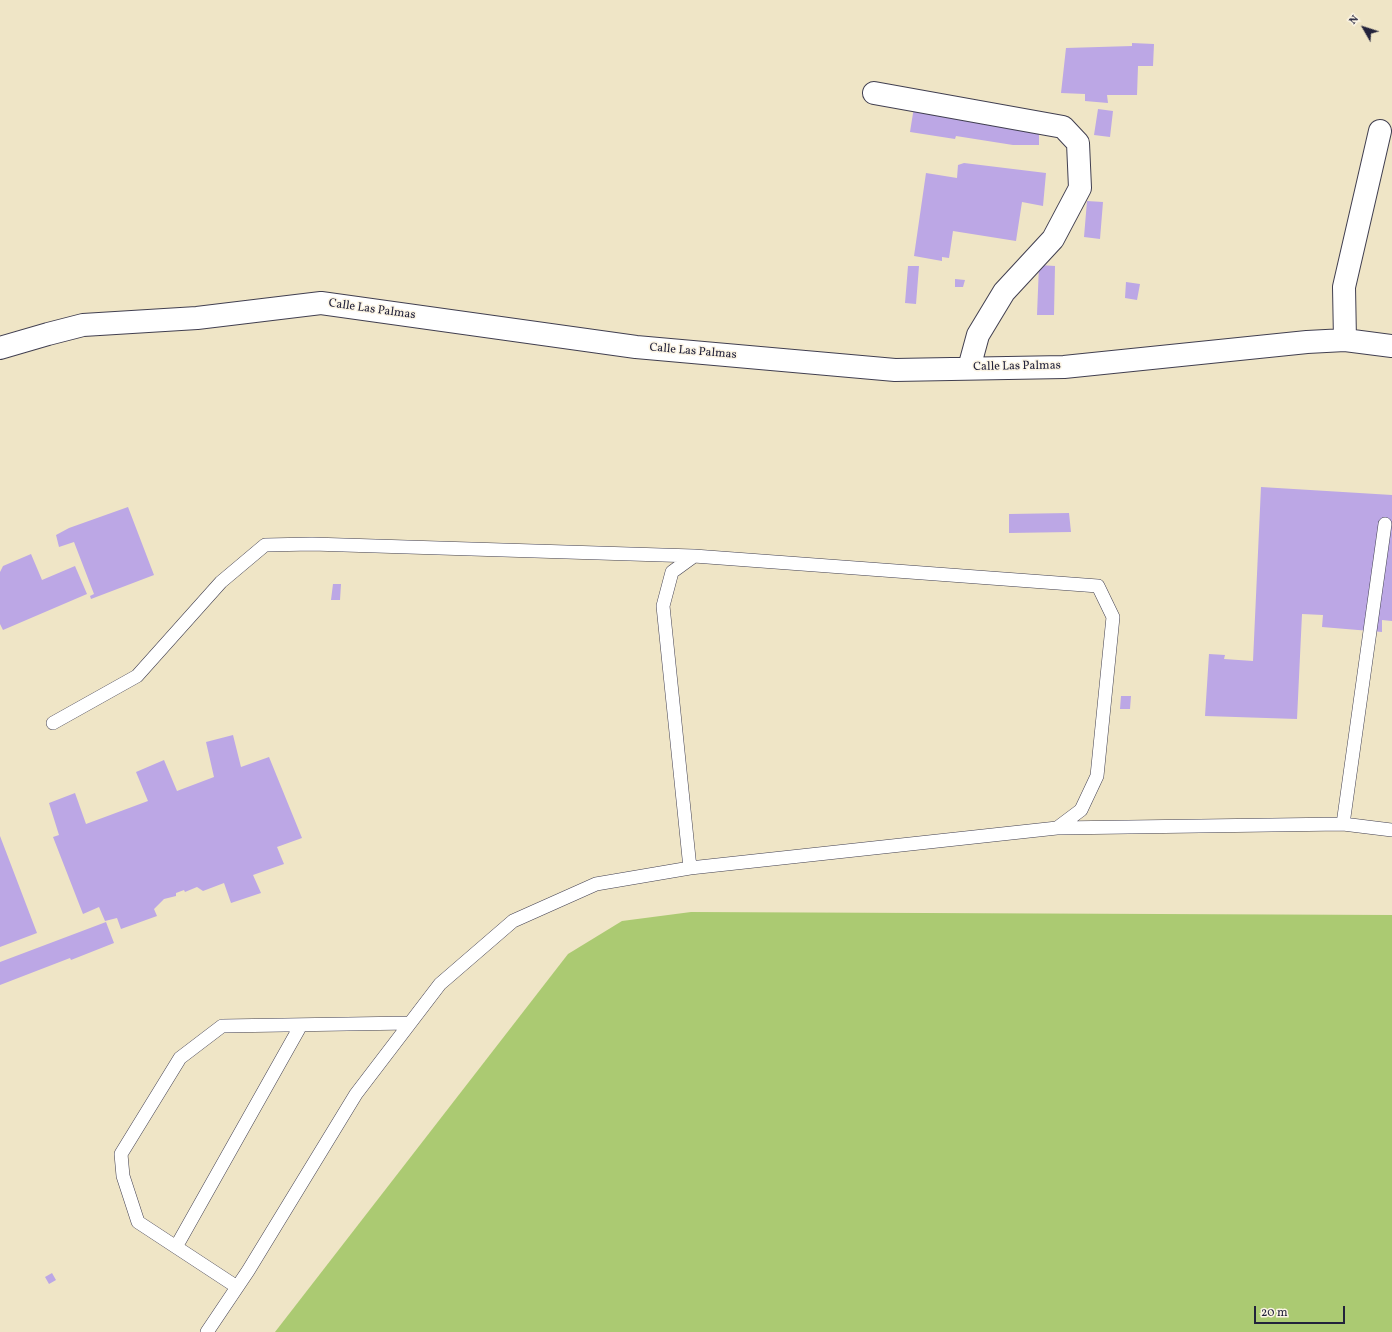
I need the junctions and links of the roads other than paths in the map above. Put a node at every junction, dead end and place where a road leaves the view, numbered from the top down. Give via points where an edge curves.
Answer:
1 (874, 93) dead end
2 (1380, 131) dead end
3 (1345, 340) junction
4 (1392, 346) edge
5 (0, 348) edge
6 (969, 368) junction
7 (1384, 524) dead end
8 (694, 556) junction
9 (53, 723) dead end
10 (1343, 824) junction
11 (1057, 828) junction
12 (1392, 830) edge
13 (690, 868) junction
14 (410, 1023) junction
15 (301, 1025) junction
16 (176, 1247) junction
17 (237, 1287) junction
18 (207, 1332) edge

1 - 6 street via 1063,127 1078,142 1080,188 1053,239 1004,292 978,335
2 - 3 street via 1344,287
3 - 4 street, Calle Las Palmas
3 - 6 street, Calle Las Palmas via 1064,367
5 - 6 street, Calle Las Palmas via 83,325 196,318 322,303 636,347 895,370
7 - 10 lane
8 - 9 lane via 320,544 266,545 221,582 137,676
8 - 11 lane via 1098,586 1113,617 1097,776 1081,810
8 - 13 lane via 672,572 662,606
10 - 11 lane
10 - 12 lane
11 - 13 lane
13 - 14 lane via 596,884 513,921 440,984
14 - 15 lane
14 - 17 lane via 356,1094
15 - 16 lane
15 - 16 lane via 222,1026 180,1058 121,1154 123,1176 138,1222
16 - 17 lane
17 - 18 lane

